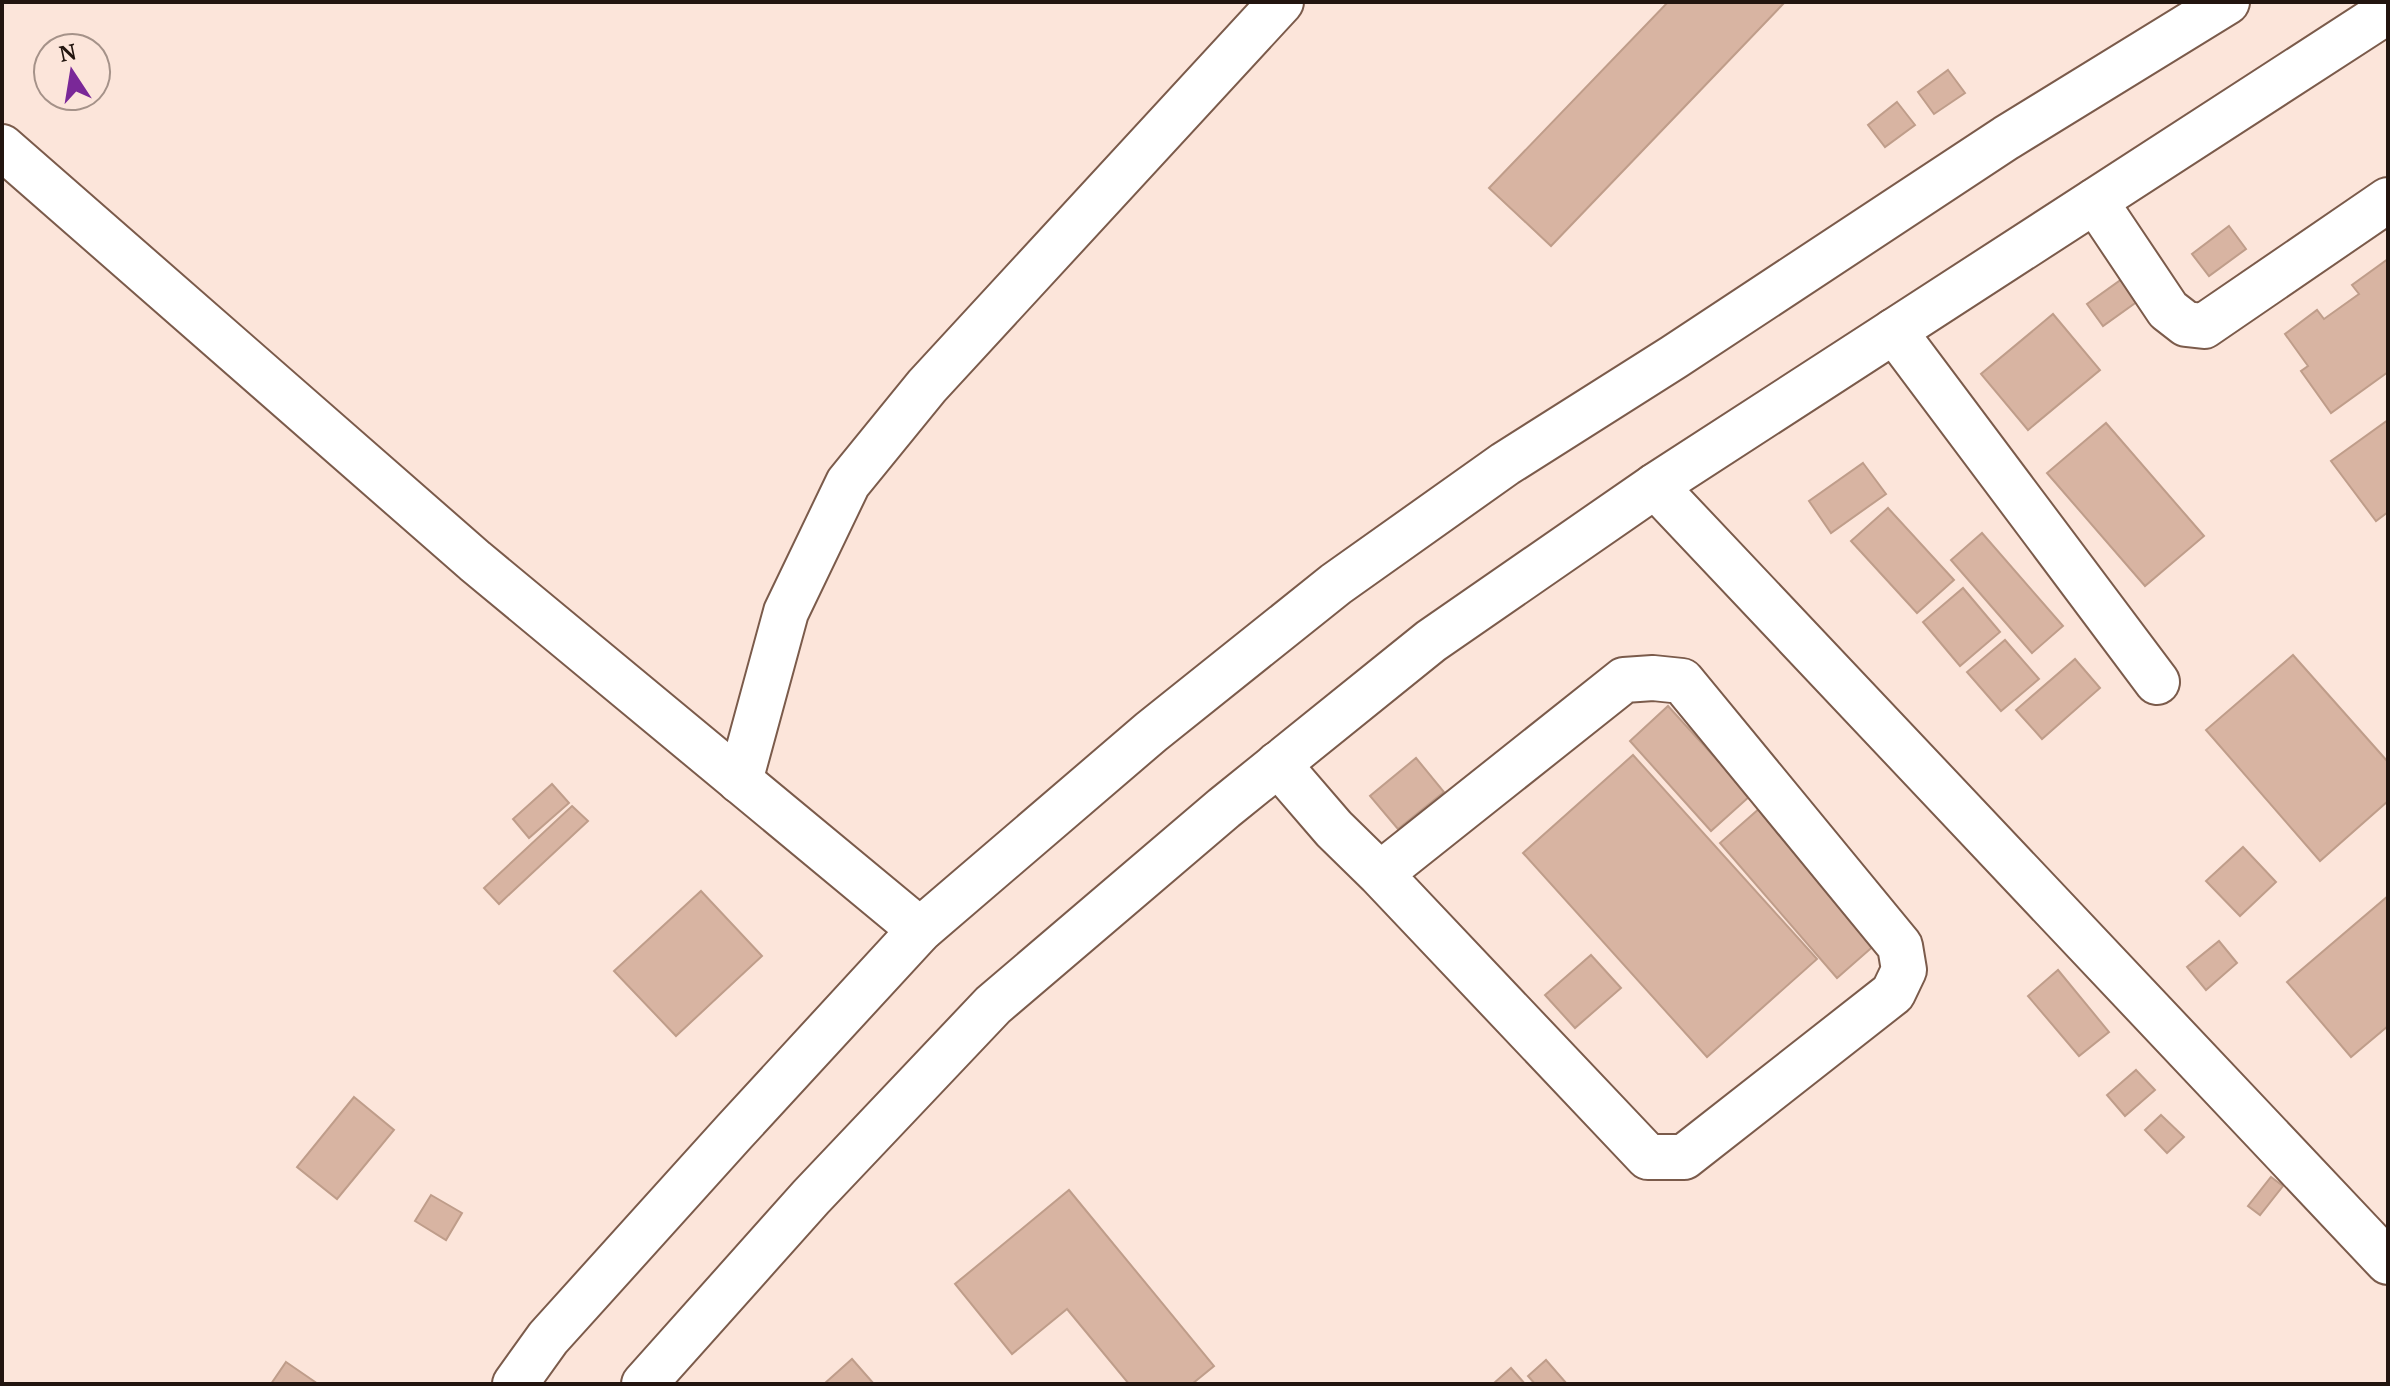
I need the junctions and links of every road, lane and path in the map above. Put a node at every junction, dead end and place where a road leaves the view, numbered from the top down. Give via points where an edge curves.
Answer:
1 (1281, 2) edge
2 (2227, 2) edge
3 (2388, 11) edge
4 (2, 147) edge
5 (2388, 200) edge
6 (2095, 201) junction
7 (1894, 331) junction
8 (1655, 486) junction
9 (2157, 682) dead end
10 (1278, 764) junction
11 (740, 781) junction
12 (1380, 874) junction
13 (920, 930) junction
14 (2388, 1262) edge
15 (655, 1379) edge
16 (515, 1384) edge

1 - 11 main road via 927,386 848,483 786,612
2 - 13 main road via 2006,138 1505,464 1336,584 1163,722
3 - 6 main road
4 - 11 main road via 475,561
5 - 6 main road via 2204,326 2186,324 2168,310
6 - 7 main road
7 - 8 main road
7 - 9 main road
8 - 10 main road via 1431,641
8 - 14 main road
10 - 12 main road
10 - 15 main road via 993,1005 811,1197
11 - 13 main road
12 - 12 main road via 1648,1157 1684,1157 1893,993 1904,970 1900,946 1682,681 1624,680
13 - 16 main road via 558,1327

